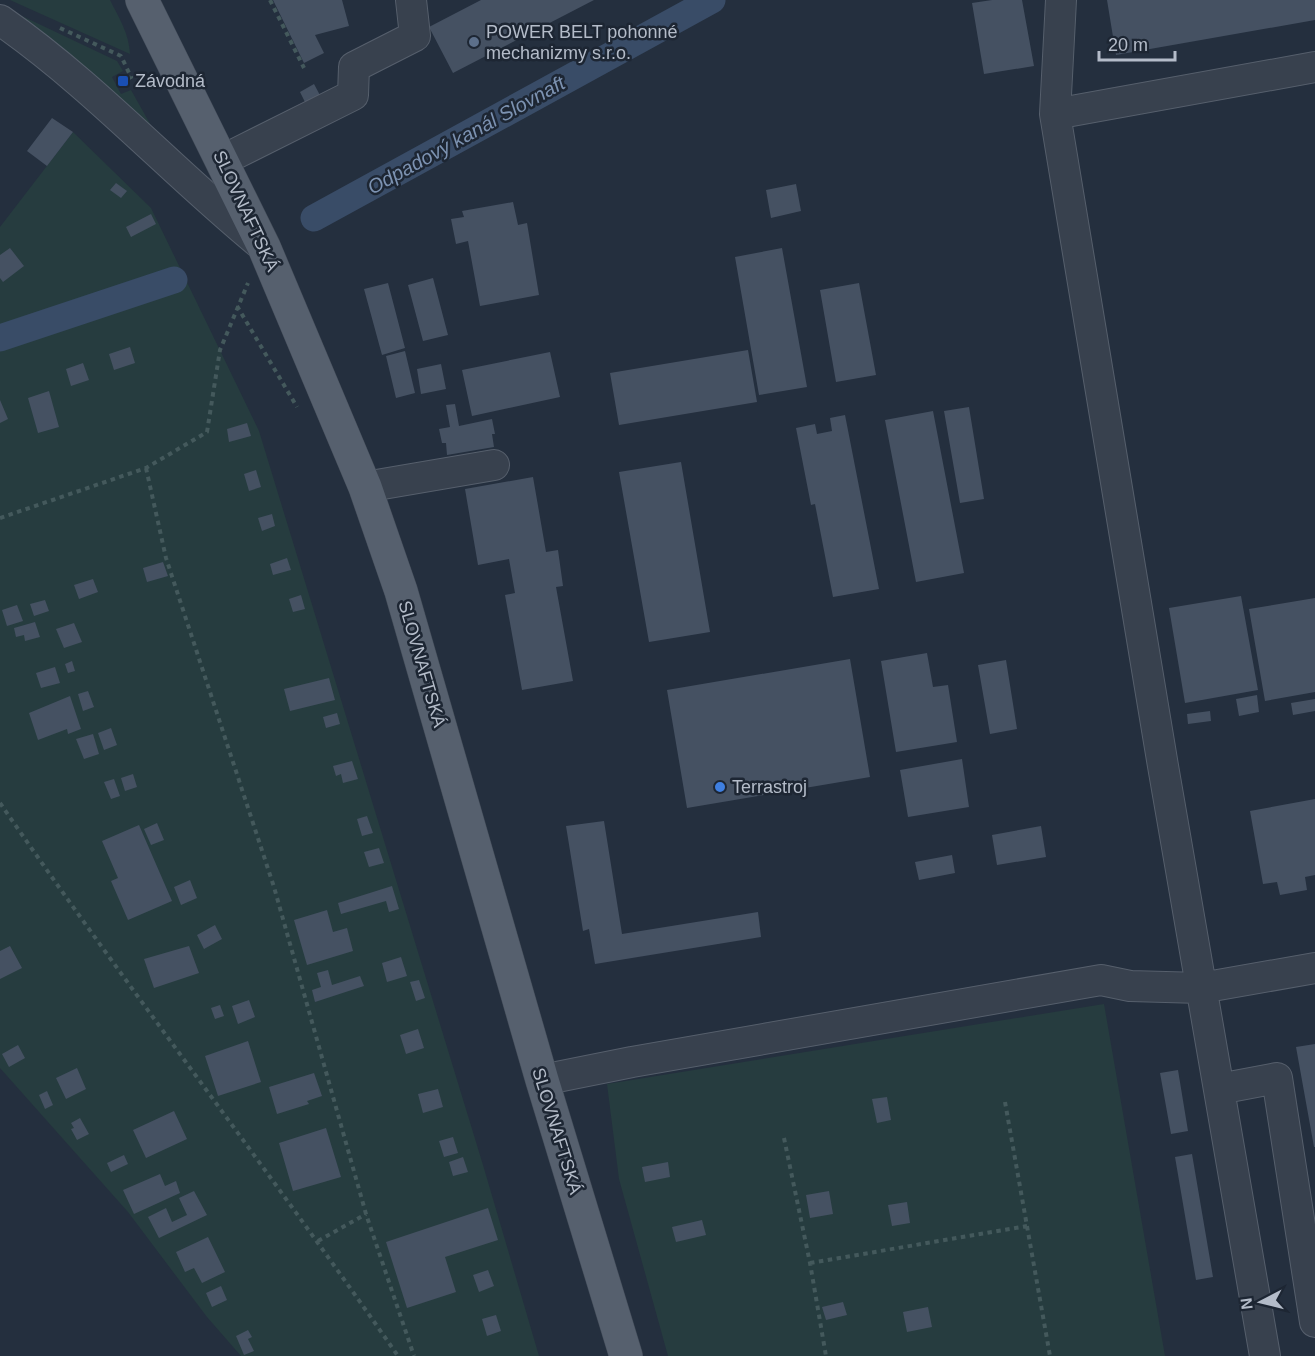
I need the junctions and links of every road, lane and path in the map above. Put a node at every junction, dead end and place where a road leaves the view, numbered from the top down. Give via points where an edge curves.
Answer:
1 (142, 0) edge
2 (270, 0) edge
3 (411, 0) edge
4 (1061, 0) edge
5 (0, 20) edge
6 (50, 24) dead end
7 (1315, 67) edge
8 (304, 68) dead end
9 (123, 81) dead end
10 (1055, 114) junction
11 (222, 160) junction
12 (264, 246) junction
13 (237, 306) junction
14 (300, 414) dead end
15 (494, 465) dead end
16 (146, 468) junction
17 (365, 487) junction
18 (0, 518) edge
19 (0, 803) edge
20 (1315, 968) edge
21 (1201, 988) junction
22 (542, 1080) junction
23 (1219, 1089) junction
24 (1005, 1102) dead end
25 (784, 1137) dead end
26 (366, 1214) junction
27 (1028, 1226) junction
28 (318, 1240) junction
29 (810, 1263) junction
30 (1315, 1322) edge
31 (398, 1356) edge
32 (414, 1356) edge
33 (627, 1356) edge
34 (826, 1356) edge
35 (1050, 1356) edge
36 (1265, 1356) edge

1 - 11 main road, SLOVNAFTSKÁ
2 - 8 path
3 - 11 lane via 415,36 354,67 353,95
4 - 10 lane
5 - 12 lane via 96,98
6 - 9 path via 121,57 131,77
7 - 10 lane
10 - 21 lane
11 - 12 main road, SLOVNAFTSKÁ
12 - 13 path
12 - 17 main road, SLOVNAFTSKÁ
13 - 14 path
13 - 16 path via 220,350 207,432
15 - 17 lane
16 - 18 path
16 - 26 path via 166,558 274,887
17 - 22 main road, SLOVNAFTSKÁ via 401,591
19 - 28 path
20 - 21 lane
21 - 22 lane via 1130,986 1101,980
21 - 23 lane
22 - 33 main road, SLOVNAFTSKÁ
23 - 30 lane via 1277,1078
23 - 36 lane
24 - 27 path
25 - 29 path
26 - 28 path
26 - 32 path
27 - 29 path
27 - 35 path
28 - 31 path
29 - 34 path

